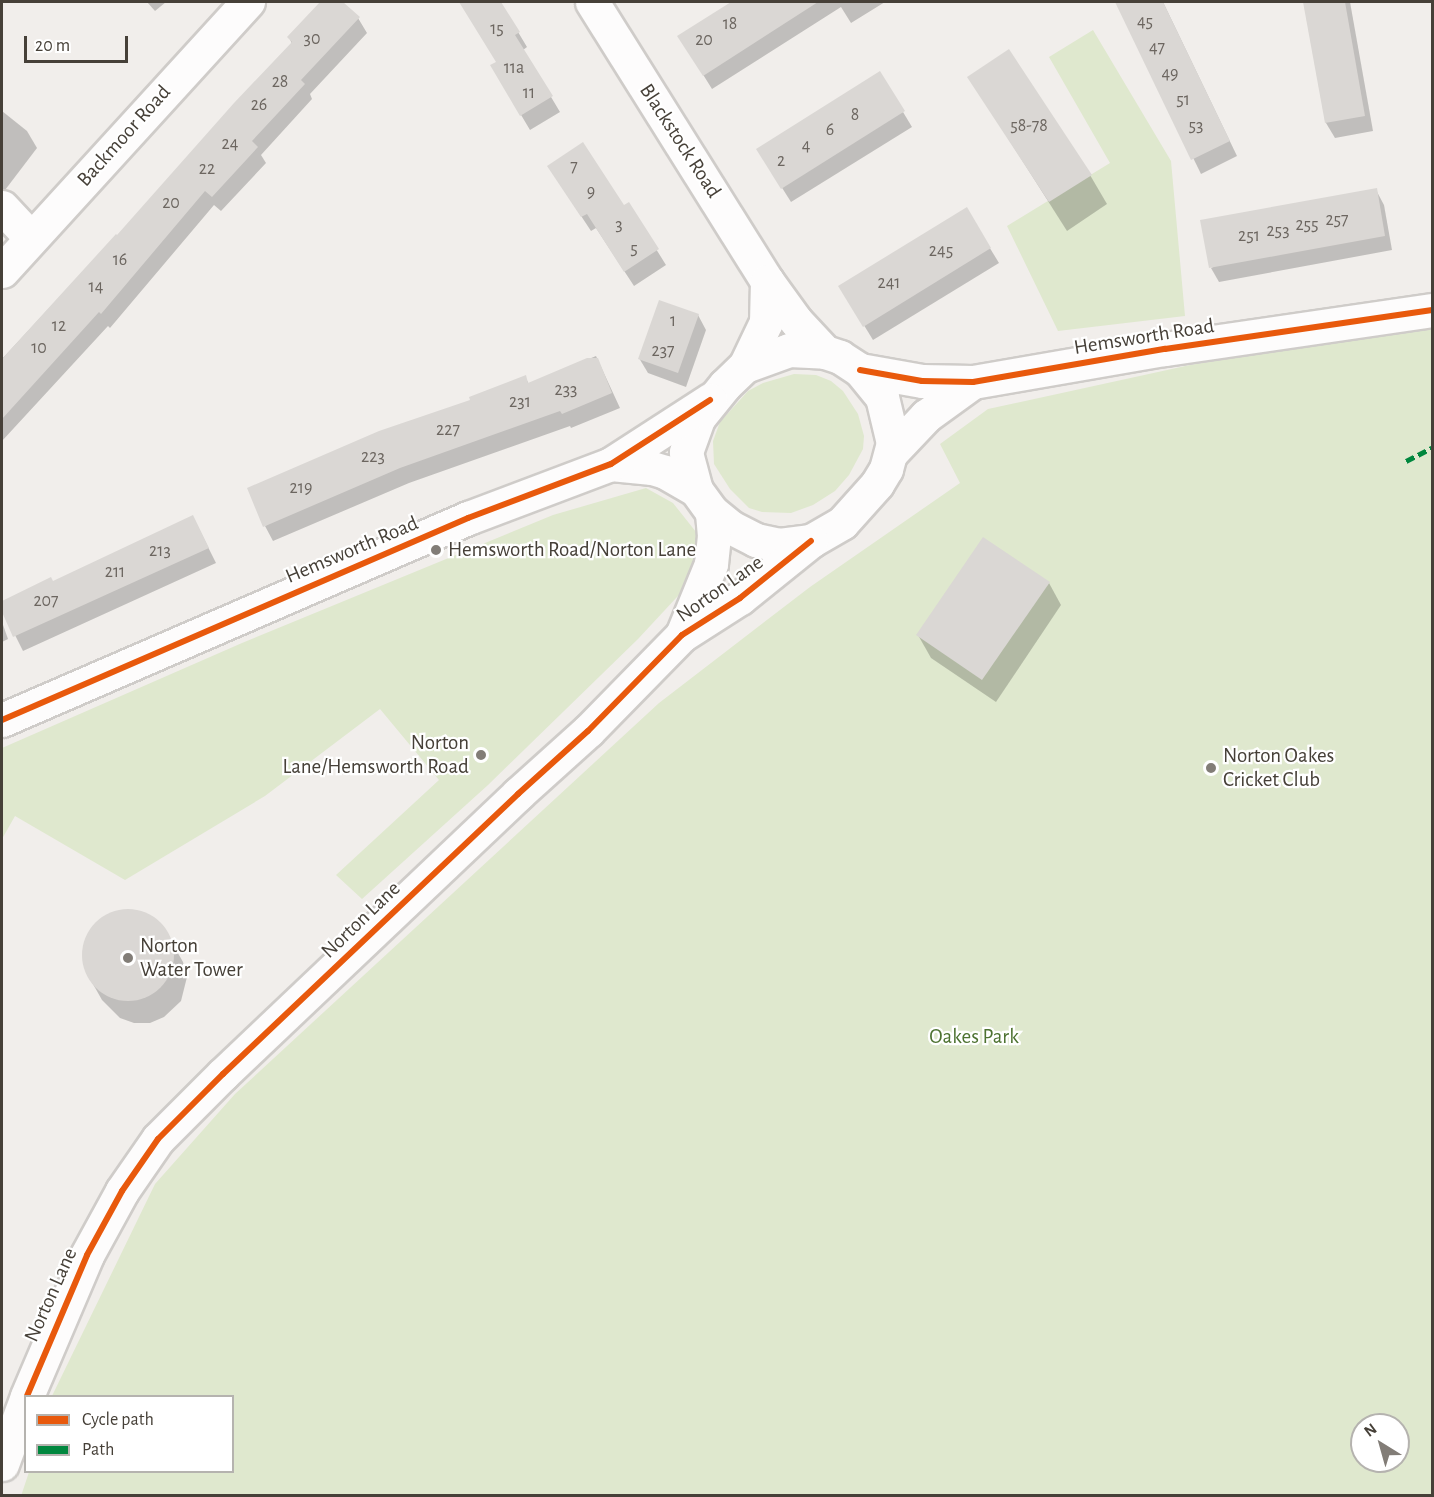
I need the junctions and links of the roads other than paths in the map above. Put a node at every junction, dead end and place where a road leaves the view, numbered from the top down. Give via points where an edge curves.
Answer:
1 (248, 2) edge
2 (591, 2) edge
3 (2, 207) edge
4 (31, 238) junction
5 (2, 272) edge
6 (767, 281) junction
7 (1432, 310) edge
8 (825, 352) junction
9 (745, 366) junction
10 (860, 370) junction
11 (974, 382) junction
12 (710, 400) junction
13 (892, 452) junction
14 (611, 464) junction
15 (704, 501) junction
16 (812, 541) junction
17 (682, 636) junction
18 (2, 720) edge
19 (27, 1395) edge
20 (24, 1404) edge
21 (2, 1464) edge

1 - 4 street, Backmoor Road
2 - 6 street, Blackstock Road
3 - 4 street
4 - 5 street, Backmoor Road
6 - 8 street, Blackstock Road via 790,314
6 - 9 street via 766,322
7 - 11 street, Hemsworth Road
8 - 9 street via 789,350
8 - 10 street
9 - 12 street
10 - 11 street, Hemsworth Road via 922,381
10 - 13 street via 882,397 892,430
11 - 13 street, Hemsworth Road via 926,416
12 - 14 street, Hemsworth Road
12 - 15 street via 686,452
13 - 16 street via 878,484 861,505 842,523
14 - 15 street, Hemsworth Road via 652,468
14 - 18 street, Hemsworth Road via 468,518
15 - 16 street via 732,528 756,540 779,544
15 - 17 street, Norton Lane via 714,536 711,564
16 - 17 street, Norton Lane via 740,598
17 - 19 street, Norton Lane via 588,731 158,1139 122,1191 87,1255
20 - 21 street, Norton Lane

